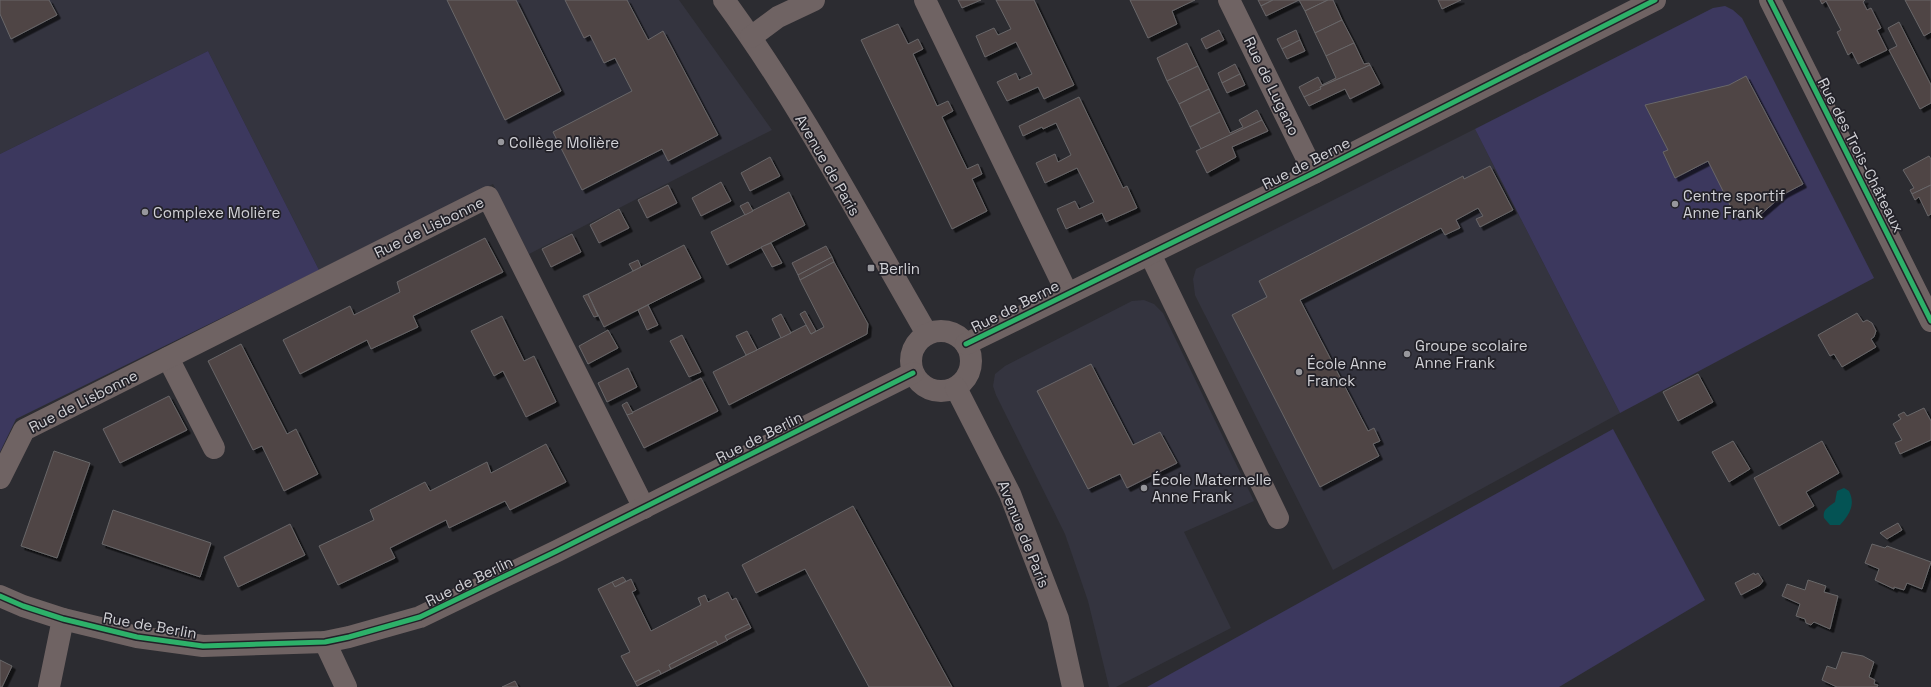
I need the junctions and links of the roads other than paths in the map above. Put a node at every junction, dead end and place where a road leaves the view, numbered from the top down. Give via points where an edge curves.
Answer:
1 (724, 0) edge
2 (814, 0) edge
3 (925, 0) edge
4 (1229, 0) edge
5 (1655, 0) edge
6 (1770, 0) edge
7 (751, 37) junction
8 (1314, 173) junction
9 (1150, 254) junction
10 (1067, 293) junction
11 (1931, 321) edge
12 (927, 334) junction
13 (966, 344) junction
14 (168, 358) junction
15 (913, 373) junction
16 (956, 388) junction
17 (214, 448) dead end
18 (0, 478) edge
19 (644, 508) junction
20 (1278, 518) dead end
21 (0, 596) edge
22 (63, 619) junction
23 (325, 642) junction
24 (49, 687) edge
25 (346, 687) edge
26 (1073, 687) edge

1 - 7 street, Avenue de Paris
2 - 7 street via 778,17
3 - 10 street, Rue de Berne
4 - 8 street, Rue de Lugano
5 - 8 street, Rue de Berne
6 - 11 street, Rue des Trois-Châteaux
7 - 12 street, Avenue de Paris via 816,142
8 - 9 street, Rue de Berne
9 - 10 street, Rue de Berne
9 - 20 street
10 - 13 street, Rue de Berne
12 - 13 street via 946,330 956,334
12 - 15 street via 919,340 913,351
13 - 16 street via 971,354 971,366 968,376
14 - 17 street
14 - 18 street, Rue de Lisbonne via 24,430
14 - 19 street, Rue de Lisbonne via 488,197
15 - 16 street via 923,385 935,390 946,391
15 - 19 street, Rue de Berlin
16 - 26 street, Avenue de Paris via 1010,494 1058,619
19 - 23 street, Rue de Berlin via 420,617
21 - 22 street, Rue de Berlin
22 - 23 street, Rue de Berlin via 137,638 203,646
22 - 24 street
23 - 25 street

